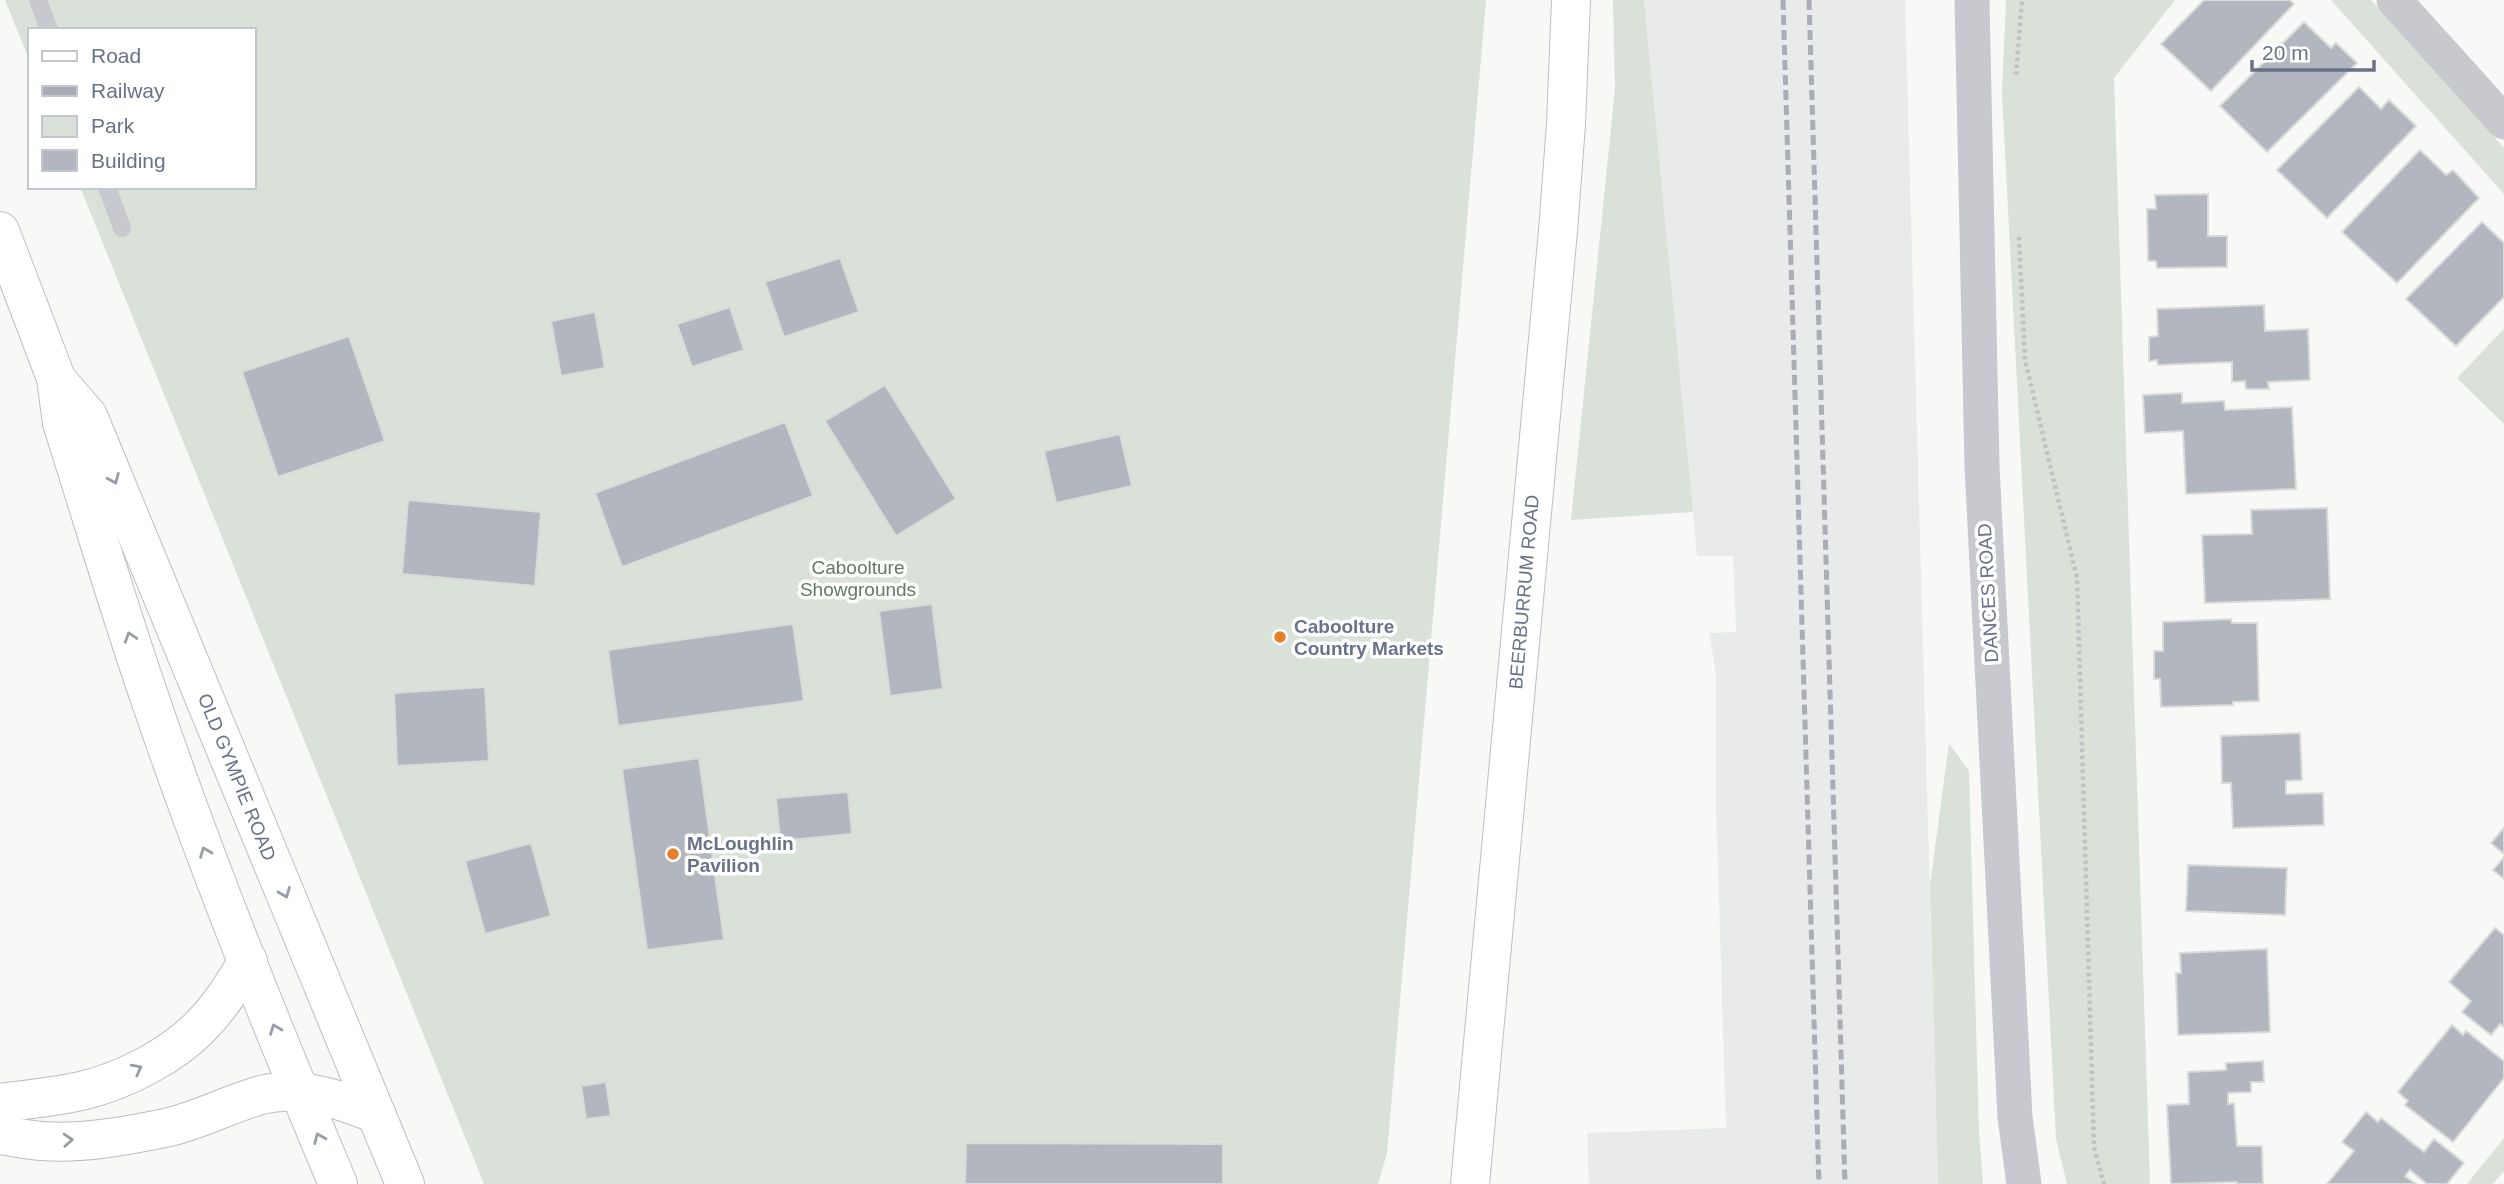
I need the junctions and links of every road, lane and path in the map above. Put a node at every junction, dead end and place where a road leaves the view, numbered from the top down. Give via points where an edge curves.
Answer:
1 (38, 0) edge
2 (1571, 0) edge
3 (1972, 0) edge
4 (2022, 0) edge
5 (2394, 0) edge
6 (48, 28) edge
7 (2016, 86) dead end
8 (2504, 122) edge
9 (108, 189) edge
10 (2018, 226) dead end
11 (122, 228) dead end
12 (0, 232) edge
13 (55, 378) junction
14 (248, 961) junction
15 (300, 1093) junction
16 (0, 1103) edge
17 (376, 1114) junction
18 (0, 1135) edge
19 (338, 1184) edge
20 (405, 1184) edge
21 (1470, 1184) edge
22 (2024, 1184) edge
23 (2104, 1184) edge

1 - 6 lane
2 - 21 main road, BEERBURRUM ROAD via 1558,231
3 - 22 street, DANCES ROAD via 1982,466 2015,1118
4 - 7 path
5 - 8 street
9 - 11 lane
10 - 23 path via 2025,360 2077,578 2094,1147
12 - 13 main road, OLD GYMPIE ROAD
14 -> 13 main road, OLD GYMPIE ROAD via 148,695 62,423
13 -> 17 main road, OLD GYMPIE ROAD via 88,416
15 -> 14 main road, OLD GYMPIE ROAD
16 -> 14 main road via 85,1090 169,1052 224,1000
15 - 17 main road via 346,1102
18 -> 15 main road via 44,1141 104,1138 167,1127 264,1094
19 -> 15 main road, OLD GYMPIE ROAD
17 - 20 main road, OLD GYMPIE ROAD

